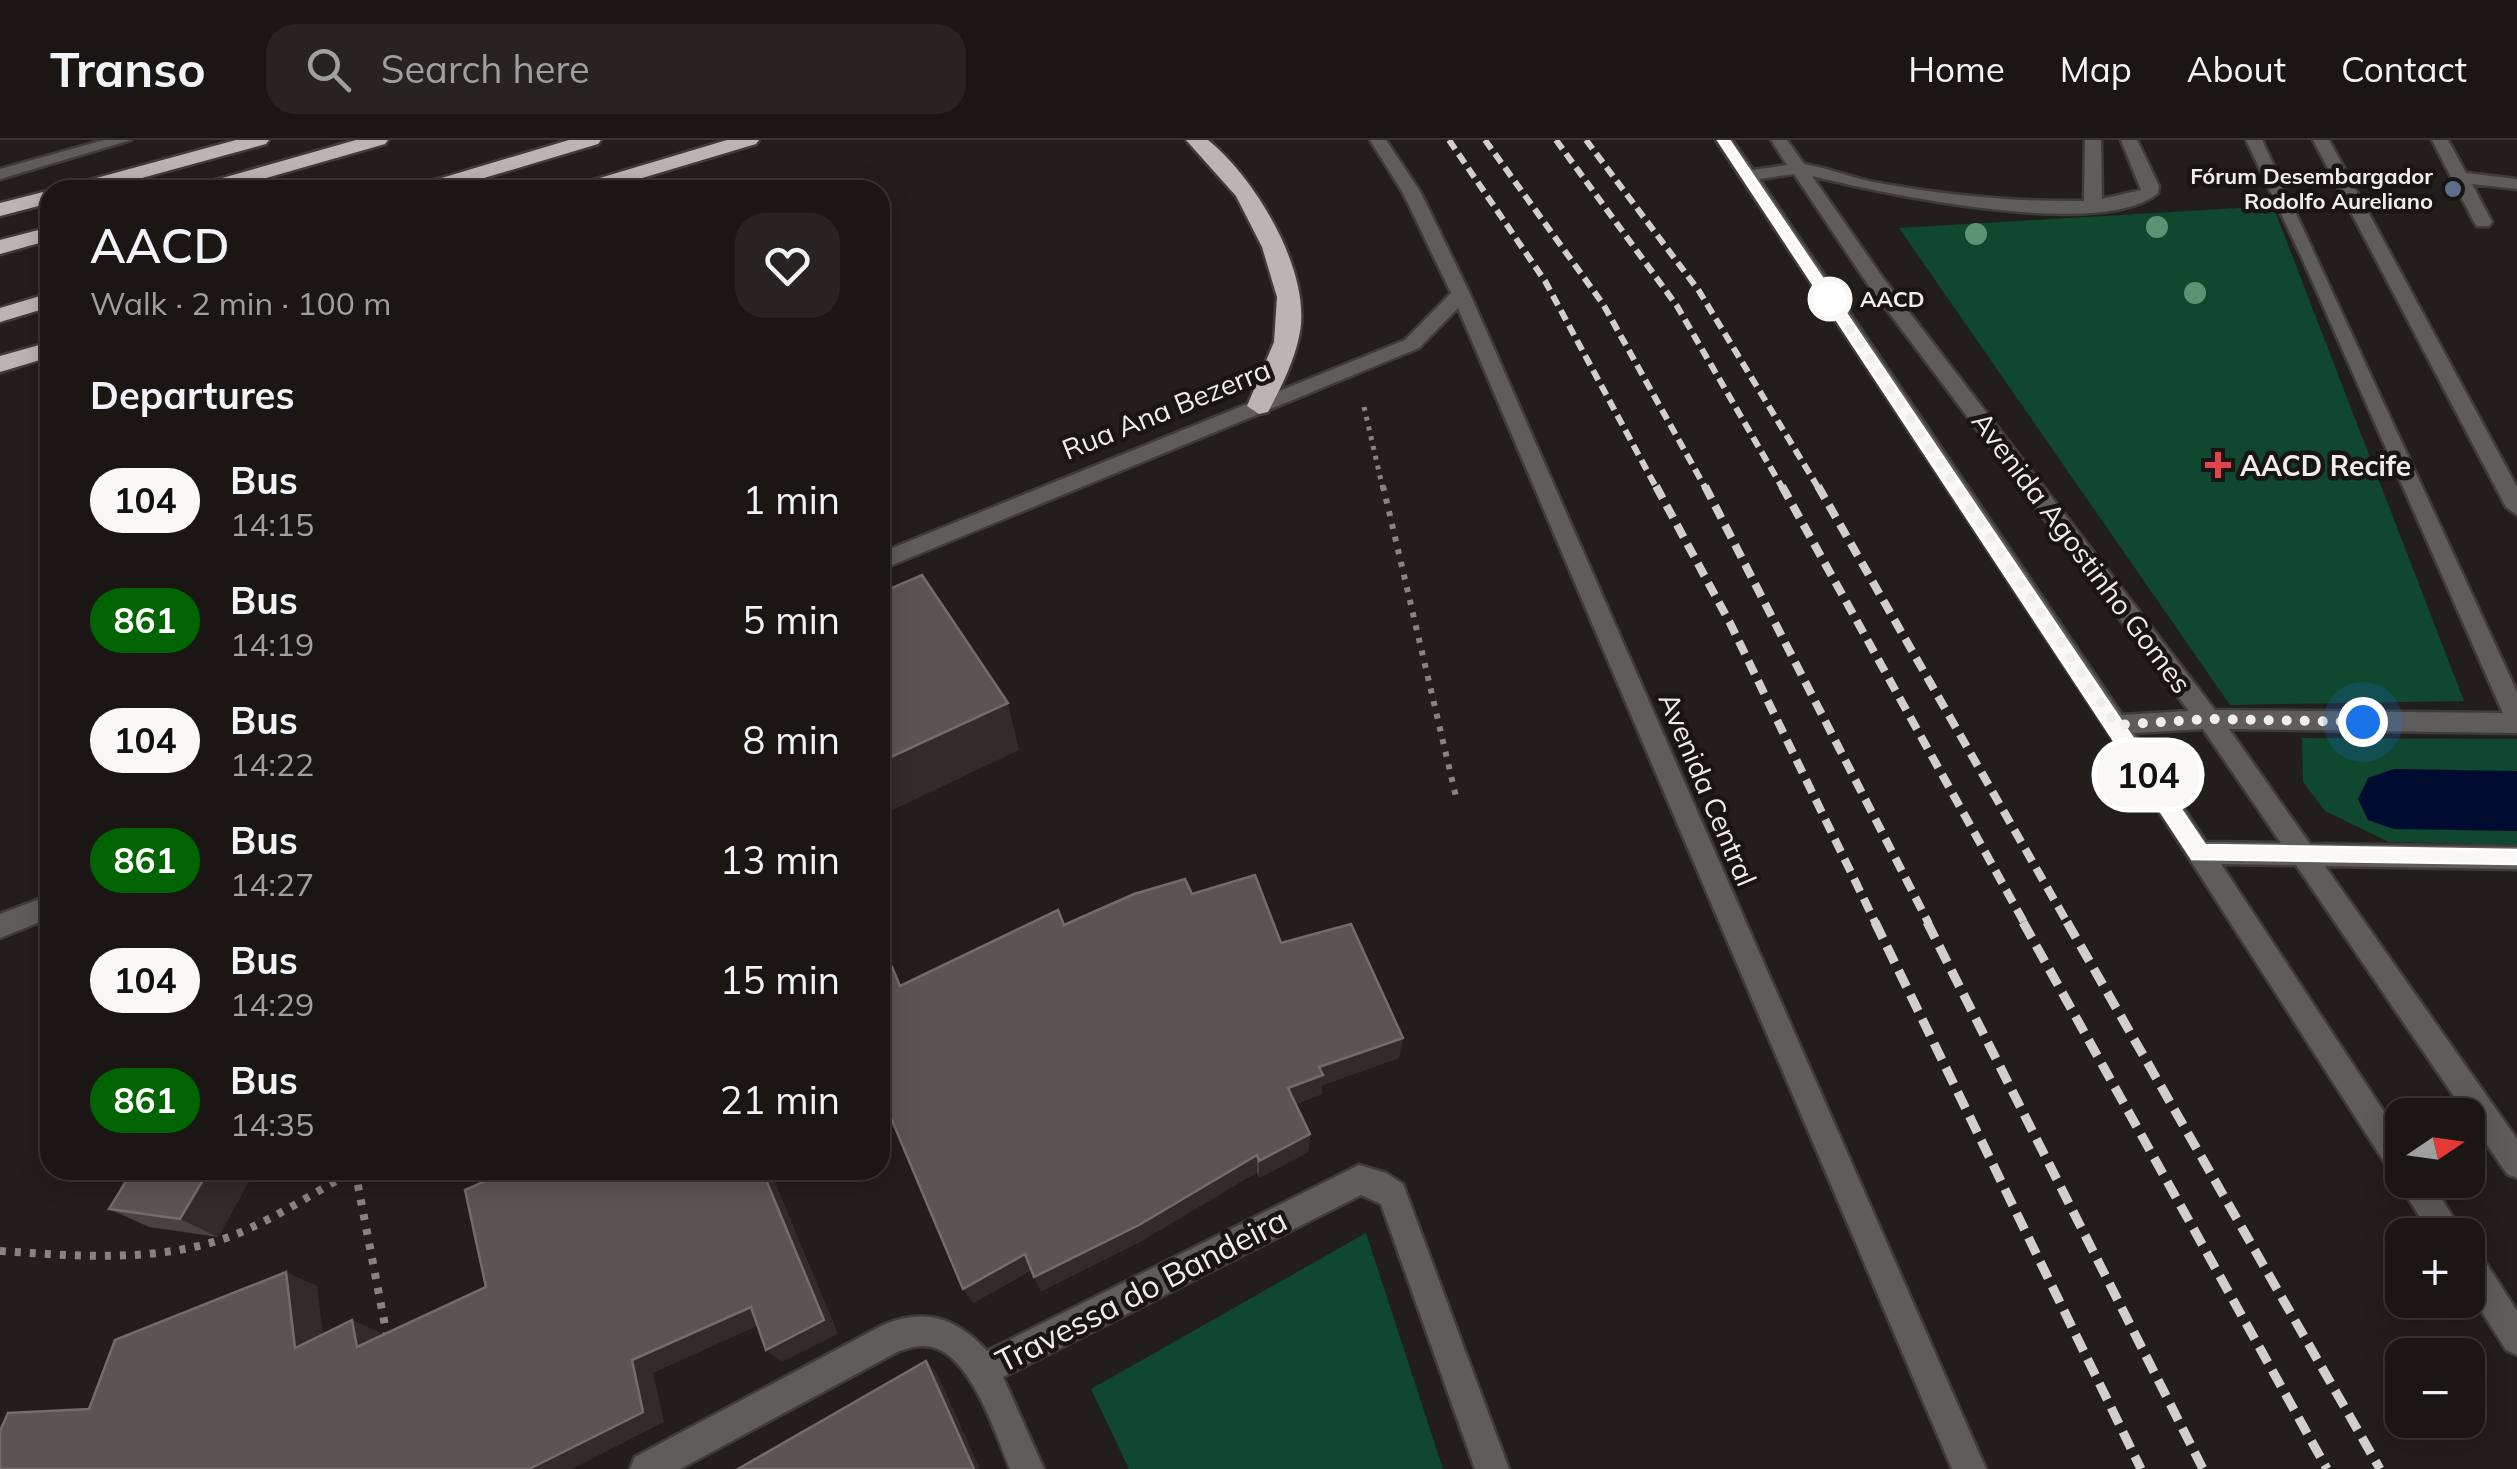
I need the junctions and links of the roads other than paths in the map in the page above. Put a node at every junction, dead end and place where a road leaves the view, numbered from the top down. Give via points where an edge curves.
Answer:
1 (123, 140) edge
2 (259, 140) edge
3 (378, 140) edge
4 (591, 140) edge
5 (750, 140) edge
6 (1196, 140) edge
7 (1378, 140) edge
8 (1724, 140) edge
9 (1779, 140) edge
10 (2093, 140) edge
11 (2128, 140) edge
12 (2254, 140) edge
13 (2321, 140) edge
14 (2440, 140) edge
15 (1801, 169) junction
16 (0, 174) edge
17 (1747, 176) junction
18 (2460, 178) junction
19 (111, 180) edge
20 (236, 180) edge
21 (456, 180) edge
22 (614, 180) edge
23 (2517, 184) edge
24 (40, 199) edge
25 (2093, 204) junction
26 (0, 210) edge
27 (2483, 222) dead end
28 (40, 235) edge
29 (0, 247) edge
30 (1461, 294) junction
31 (40, 303) edge
32 (0, 315) edge
33 (40, 352) edge
34 (0, 364) edge
35 (1259, 406) junction
36 (2517, 507) edge
37 (890, 558) edge
38 (2209, 719) junction
39 (2517, 721) edge
40 (2116, 725) junction
41 (2199, 853) junction
42 (2304, 854) junction
43 (2517, 858) edge
44 (40, 910) edge
45 (0, 926) edge
46 (2385, 1138) edge
47 (2517, 1164) edge
48 (2485, 1290) edge
49 (2517, 1339) edge
50 (983, 1370) junction
51 (647, 1469) edge
52 (1027, 1469) edge
53 (1492, 1469) edge
54 (1969, 1469) edge

1 - 16 street
2 - 19 highway
3 - 20 highway
4 - 21 highway
5 - 22 highway
6 - 35 highway via 1232,174 1286,286 1286,345
7 - 30 street, Avenida Central
8 - 17 street
9 - 15 street, Avenida Agostinho Gomes
10 - 25 street
11 - 25 street via 2149,193
12 - 39 street
13 - 36 street
14 - 18 street
15 - 17 street
15 - 25 street via 2003,206
15 - 38 street, Avenida Agostinho Gomes via 1876,282
17 - 40 street
18 - 23 street
18 - 27 street
24 - 26 highway
28 - 29 highway
30 - 35 street, Rua Ana Bezerra via 1412,344
30 - 54 street, Avenida Central
31 - 32 highway
33 - 34 highway
35 - 37 street, Rua Ana Bezerra
38 - 39 street
38 - 40 street
38 - 42 street, Avenida Agostinho Gomes
40 - 41 street
41 - 42 street
41 - 46 street
42 - 43 street
42 - 47 street, Avenida Agostinho Gomes
44 - 45 street
48 - 49 street
50 - 51 street, Travessa do Bandeira via 945,1334 894,1336
50 - 52 street
50 - 53 street, Travessa do Bandeira via 1358,1180 1376,1183 1392,1194

